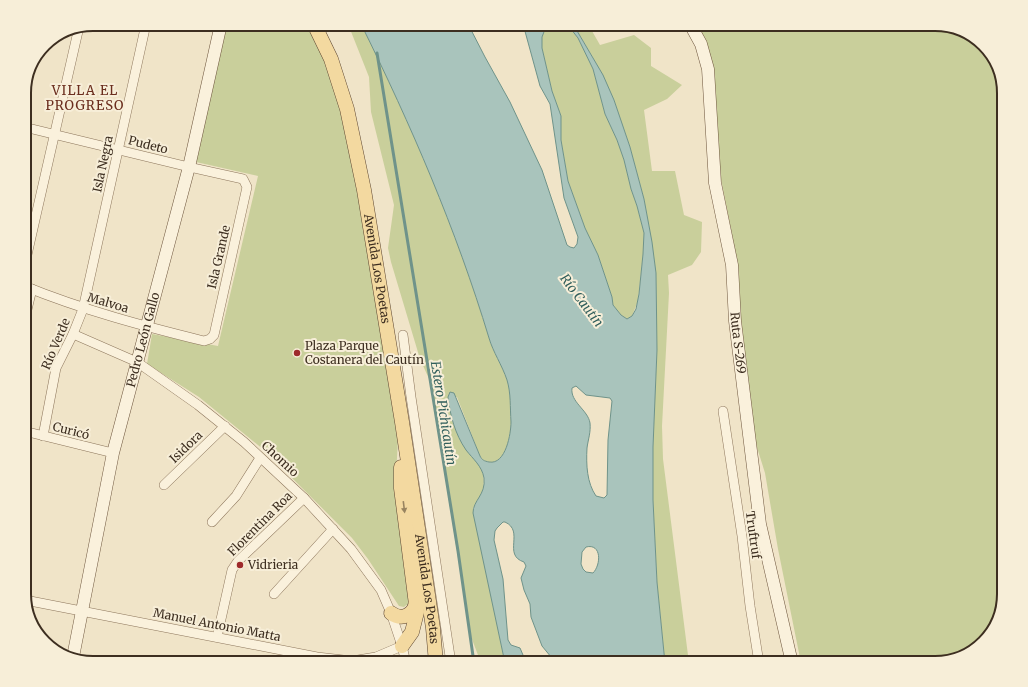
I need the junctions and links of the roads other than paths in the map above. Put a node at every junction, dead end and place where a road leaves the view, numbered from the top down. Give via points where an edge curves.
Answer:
1 (144, 31) edge
2 (219, 31) edge
3 (317, 31) edge
4 (694, 31) edge
5 (78, 33) edge
6 (31, 129) edge
7 (54, 134) junction
8 (118, 150) junction
9 (189, 167) junction
10 (243, 179) joint
11 (31, 237) edge
12 (31, 289) edge
13 (83, 309) junction
14 (147, 326) junction
15 (73, 334) junction
16 (403, 335) dead end
17 (210, 339) joint
18 (137, 362) junction
19 (723, 411) dead end
20 (225, 426) junction
21 (31, 433) edge
22 (43, 436) junction
23 (404, 440) junction
24 (113, 453) junction
25 (260, 458) junction
26 (164, 485) dead end
27 (304, 498) junction
28 (212, 522) dead end
29 (333, 529) junction
30 (274, 594) dead end
31 (32, 601) edge
32 (416, 602) junction
33 (82, 611) junction
34 (391, 613) junction
35 (218, 637) junction
36 (402, 646) junction
37 (74, 653) edge
38 (292, 653) junction
39 (292, 656) edge
40 (314, 656) edge
41 (378, 656) edge
42 (404, 656) edge
43 (435, 656) edge
44 (450, 656) edge
45 (758, 656) edge
46 (790, 656) edge

1 - 8 street, Isla Negra
2 - 9 street, Pedro León Gallo
3 - 23 main road, Avenida Los Poetas via 331,59 348,117 364,190
4 - 46 street, Ruta S-269 via 701,44 708,69 715,183 732,265 735,322 760,524
5 - 7 street
6 - 7 street, Pudeto
7 - 8 street, Pudeto
7 - 11 street
8 - 9 street, Pudeto
8 - 13 street, Isla Negra
9 - 10 street, Pudeto
9 - 14 street, Pedro León Gallo
10 - 17 street, Isla Grande via 246,187 214,335
12 - 13 street, Malvoa
13 - 14 street, Malvoa
13 - 15 street, Río Verde
14 - 17 street, Malvoa via 204,341
14 - 18 street, Pedro León Gallo
15 - 18 street, Chomio
15 - 22 street, Río Verde via 56,368
16 - 44 street
18 - 20 street, Chomio
18 - 24 street, Pedro León Gallo
19 - 45 street, Truftruf
20 - 25 street, Chomio
20 - 26 street, Isidora
21 - 22 street, Curicó
22 - 24 street, Curicó
23 -> 32 main road via 402,488
23 - 43 main road, Avenida Los Poetas
24 - 33 street, Pedro León Gallo
25 - 27 street, Chomio
25 - 28 street via 236,496
27 - 29 street, Chomio
27 - 35 street, Florentina Roa via 238,561 232,570
29 - 30 street
29 - 34 street, Chomio via 369,572 381,590
31 - 33 street, Manuel Antonio Matta
32 - 34 main road via 413,610 406,616
32 - 36 main road via 414,626 408,640
33 - 35 street, Manuel Antonio Matta
33 - 37 street, Pedro León Gallo
34 - 36 street, Chomio
35 - 38 street, Manuel Antonio Matta
36 - 41 street, Manuel Antonio Matta
36 - 42 street, Chomio
38 - 39 street
38 - 40 street, Manuel Antonio Matta

